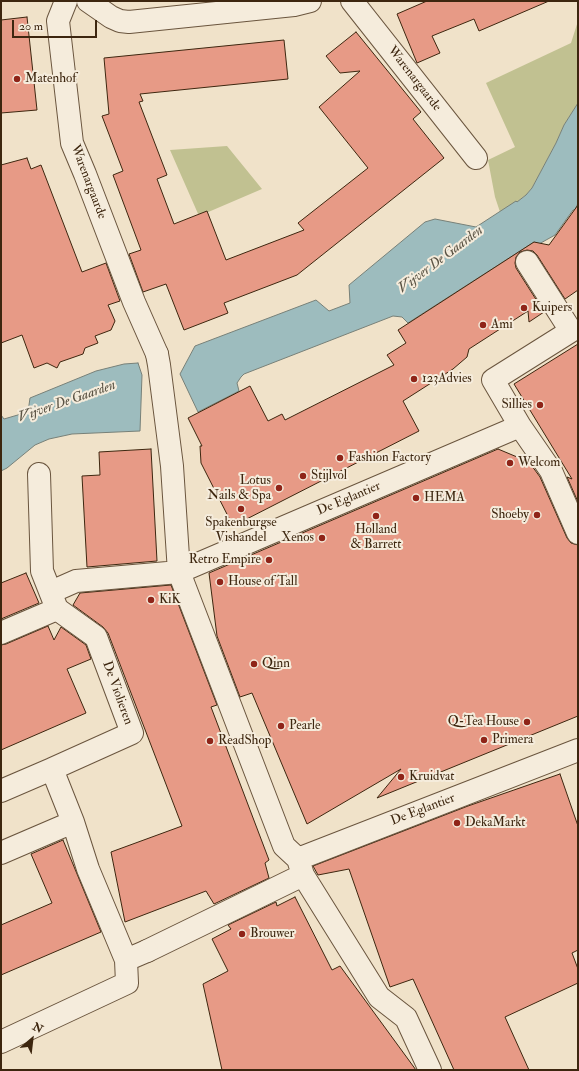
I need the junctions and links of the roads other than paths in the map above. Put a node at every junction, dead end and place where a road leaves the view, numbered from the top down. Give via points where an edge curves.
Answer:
1 (66, 1) edge
2 (88, 1) edge
3 (310, 1) edge
4 (352, 1) edge
5 (476, 158) dead end
6 (526, 262) dead end
7 (574, 330) edge
8 (520, 426) junction
9 (39, 474) dead end
10 (578, 533) edge
11 (179, 572) junction
12 (54, 601) junction
13 (1, 633) edge
14 (576, 757) edge
15 (52, 769) junction
16 (1, 791) edge
17 (73, 822) junction
18 (1, 853) edge
19 (301, 867) junction
20 (126, 960) junction
21 (1, 1042) edge
22 (430, 1070) edge

1 - 11 street, Warenargaarde via 58,21 72,143 157,354 172,466
2 - 3 street via 111,17 130,22 294,5
4 - 5 street, Warenargaarde
6 - 7 street
7 - 8 street via 493,380
8 - 10 street via 551,471
8 - 11 street, De Eglantier
9 - 12 street via 42,571
11 - 12 street via 76,581
11 - 19 street via 284,846
12 - 13 street
12 - 15 street, De Violieren via 96,637 132,733
14 - 19 street, De Eglantier
15 - 16 street, De Violieren
15 - 17 street
17 - 18 street
17 - 20 street via 88,870
19 - 20 street, De Eglantier
19 - 22 street via 379,997 406,1018
20 - 21 street via 127,983

